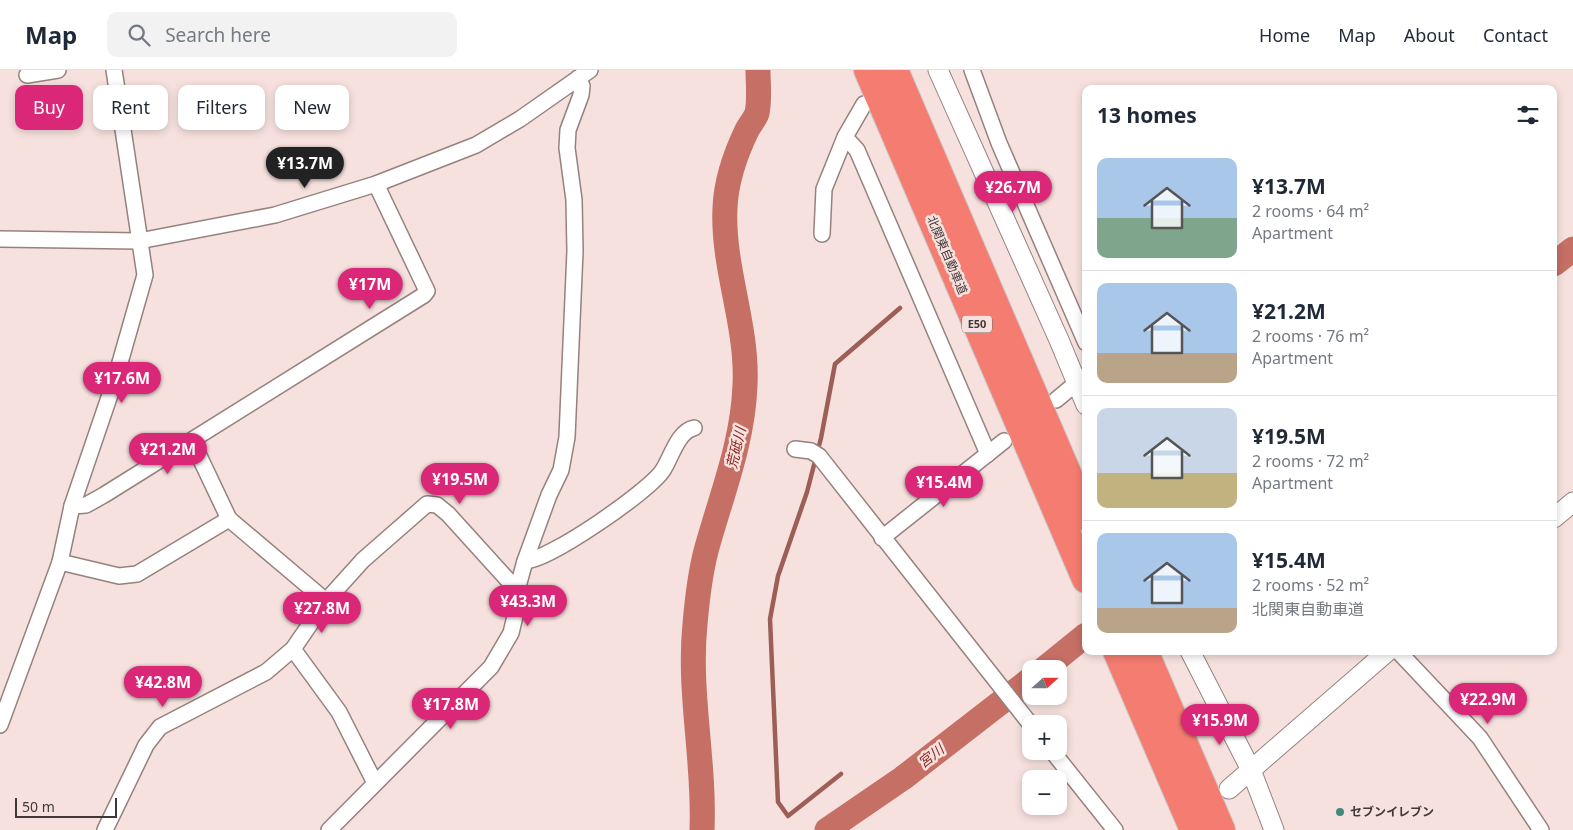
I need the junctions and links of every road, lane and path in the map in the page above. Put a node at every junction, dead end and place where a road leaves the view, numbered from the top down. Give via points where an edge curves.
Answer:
1 (58, 70) edge
2 (114, 70) edge
3 (868, 70) edge
4 (894, 70) edge
5 (938, 70) edge
6 (972, 70) edge
7 (584, 74) edge
8 (27, 75) dead end
9 (864, 104) dead end
10 (844, 137) junction
11 (376, 184) junction
12 (822, 234) dead end
13 (0, 239) edge
14 (139, 241) junction
15 (1082, 334) edge
16 (1082, 379) edge
17 (1056, 400) dead end
18 (694, 428) dead end
19 (192, 441) junction
20 (1004, 441) dead end
21 (795, 449) dead end
22 (988, 454) junction
23 (1573, 502) edge
24 (72, 506) junction
25 (1082, 507) edge
26 (1557, 515) edge
27 (229, 519) junction
28 (882, 538) junction
29 (525, 561) junction
30 (60, 562) junction
31 (1082, 570) edge
32 (517, 590) junction
33 (326, 601) junction
34 (293, 649) junction
35 (1118, 655) edge
36 (1146, 655) edge
37 (1192, 655) edge
38 (1383, 655) edge
39 (1402, 655) edge
40 (1024, 715) edge
41 (0, 725) edge
42 (1059, 760) edge
43 (1251, 770) junction
44 (375, 783) junction
45 (1229, 789) dead end
46 (105, 830) edge
47 (329, 830) edge
48 (1115, 830) edge
49 (1194, 830) edge
50 (1221, 830) edge
51 (1274, 830) edge
52 (1541, 830) edge

1 - 8 street
2 - 14 street
3 - 31 highway, 北関東自動車道 / E50
4 - 25 highway, 北関東自動車道 / E50
5 - 16 street
6 - 15 street
7 - 11 street via 491,138
7 - 29 street via 581,95 568,130 567,148 574,200 575,250 567,437 561,470
9 - 10 street
10 - 12 street via 824,189
10 - 22 street via 857,150
11 - 14 street via 274,215
11 - 19 street via 427,291
13 - 14 street
14 - 24 street via 144,264 143,286
16 - 17 street
18 - 29 street via 685,432 663,470 637,496 558,548
19 - 24 street via 86,505
19 - 27 street
20 - 22 street
21 - 28 street via 815,453
22 - 28 street
23 - 26 street
24 - 30 street
27 - 30 street via 137,574 118,576
27 - 33 street
28 - 40 street
29 - 32 street
30 - 41 street
32 - 33 street via 448,514 437,505 427,504 363,560
32 - 44 street via 511,633 501,654
33 - 34 street
34 - 44 street via 339,712
34 - 46 street via 266,672 160,726 146,745
35 - 49 highway
36 - 50 highway
37 - 43 street
38 - 43 street
39 - 52 street via 1480,738
42 - 48 street
43 - 45 street
43 - 51 street
44 - 47 street

